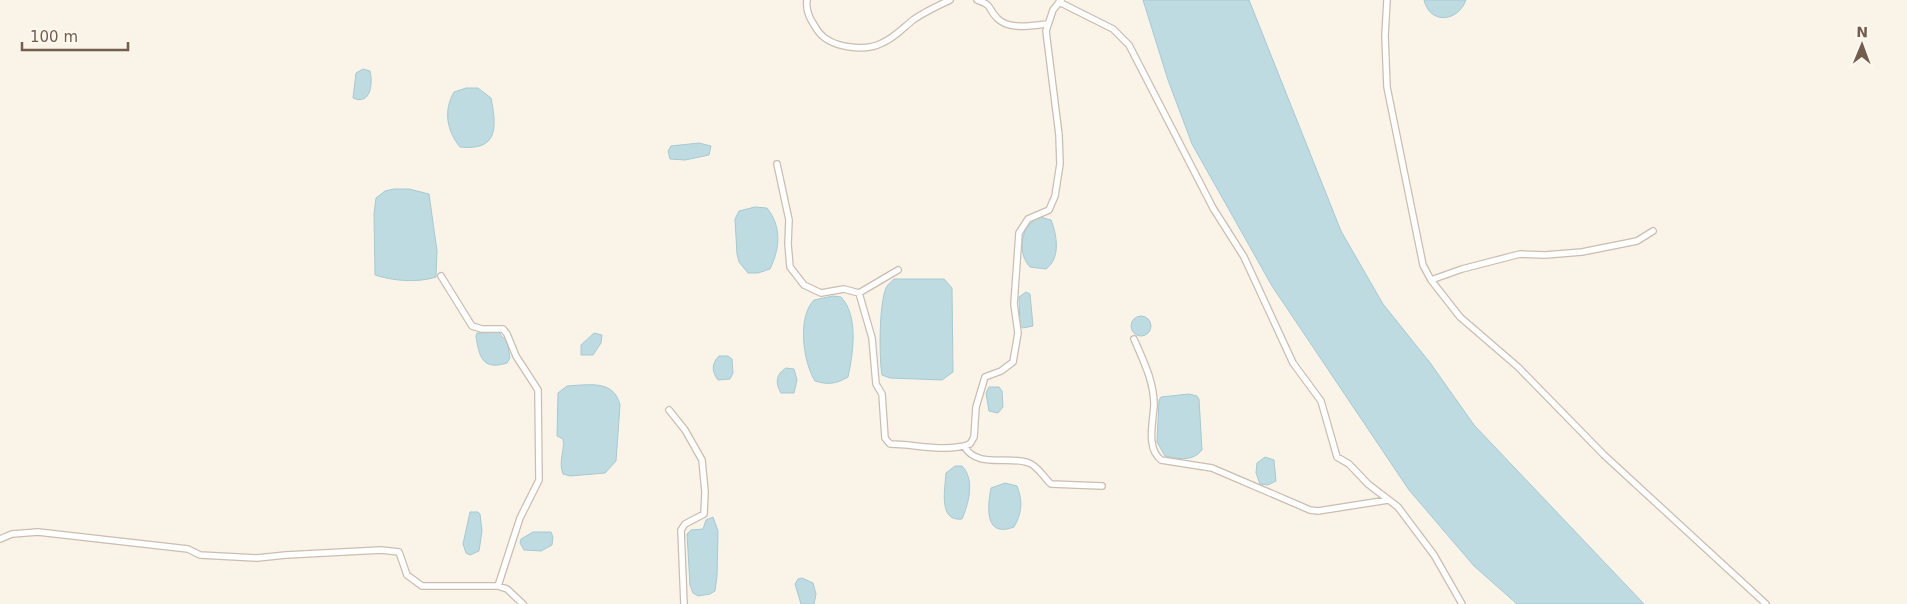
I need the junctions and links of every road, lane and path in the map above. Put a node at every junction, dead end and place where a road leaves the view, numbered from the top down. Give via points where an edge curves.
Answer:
1 (808, 0) edge
2 (950, 0) edge
3 (977, 0) edge
4 (1386, 0) edge
5 (1060, 1) edge
6 (1048, 24) junction
7 (777, 164) dead end
8 (1653, 231) dead end
9 (898, 270) dead end
10 (441, 276) dead end
11 (1431, 280) junction
12 (859, 293) junction
13 (1134, 339) dead end
14 (669, 410) dead end
15 (964, 446) junction
16 (1102, 486) dead end
17 (1388, 500) junction
18 (0, 539) edge
19 (498, 586) junction
20 (524, 604) edge
21 (684, 604) edge
22 (1462, 604) edge
23 (1766, 604) edge

1 - 2 street via 807,10 821,36 856,48 881,44 931,8
3 - 6 street via 989,4 998,19 1017,26
4 - 11 street via 1387,87 1423,264
5 - 6 street
5 - 17 street via 1113,29 1129,45 1196,176 1244,257 1293,363 1321,401 1337,457
6 - 15 street via 1049,68 1059,136 1060,164 1055,196 1049,210 1028,220 1019,233 1014,304 1018,333 1013,362 986,377 976,407 974,437 970,444
7 - 12 street via 789,220 790,267 804,285 820,293 844,289
8 - 11 street via 1637,241 1595,250 1520,254 1462,268
9 - 12 street
10 - 19 street via 472,326 503,329 538,390 539,480 520,518
11 - 23 street via 1460,317 1518,367 1604,455
12 - 15 street via 872,338 876,384 882,394 885,438 890,444
13 - 17 street via 1151,381 1154,404 1152,443 1155,455 1161,460 1212,468 1310,510
14 - 21 street via 702,460 705,492 704,514 685,524 681,530
15 - 16 street via 968,454 982,459 1029,462 1051,484
17 - 22 street via 1398,507 1434,555
18 - 19 street via 12,534 38,532 188,549 200,555 256,558 381,550 399,552 407,576 422,586
19 - 20 street via 507,589

